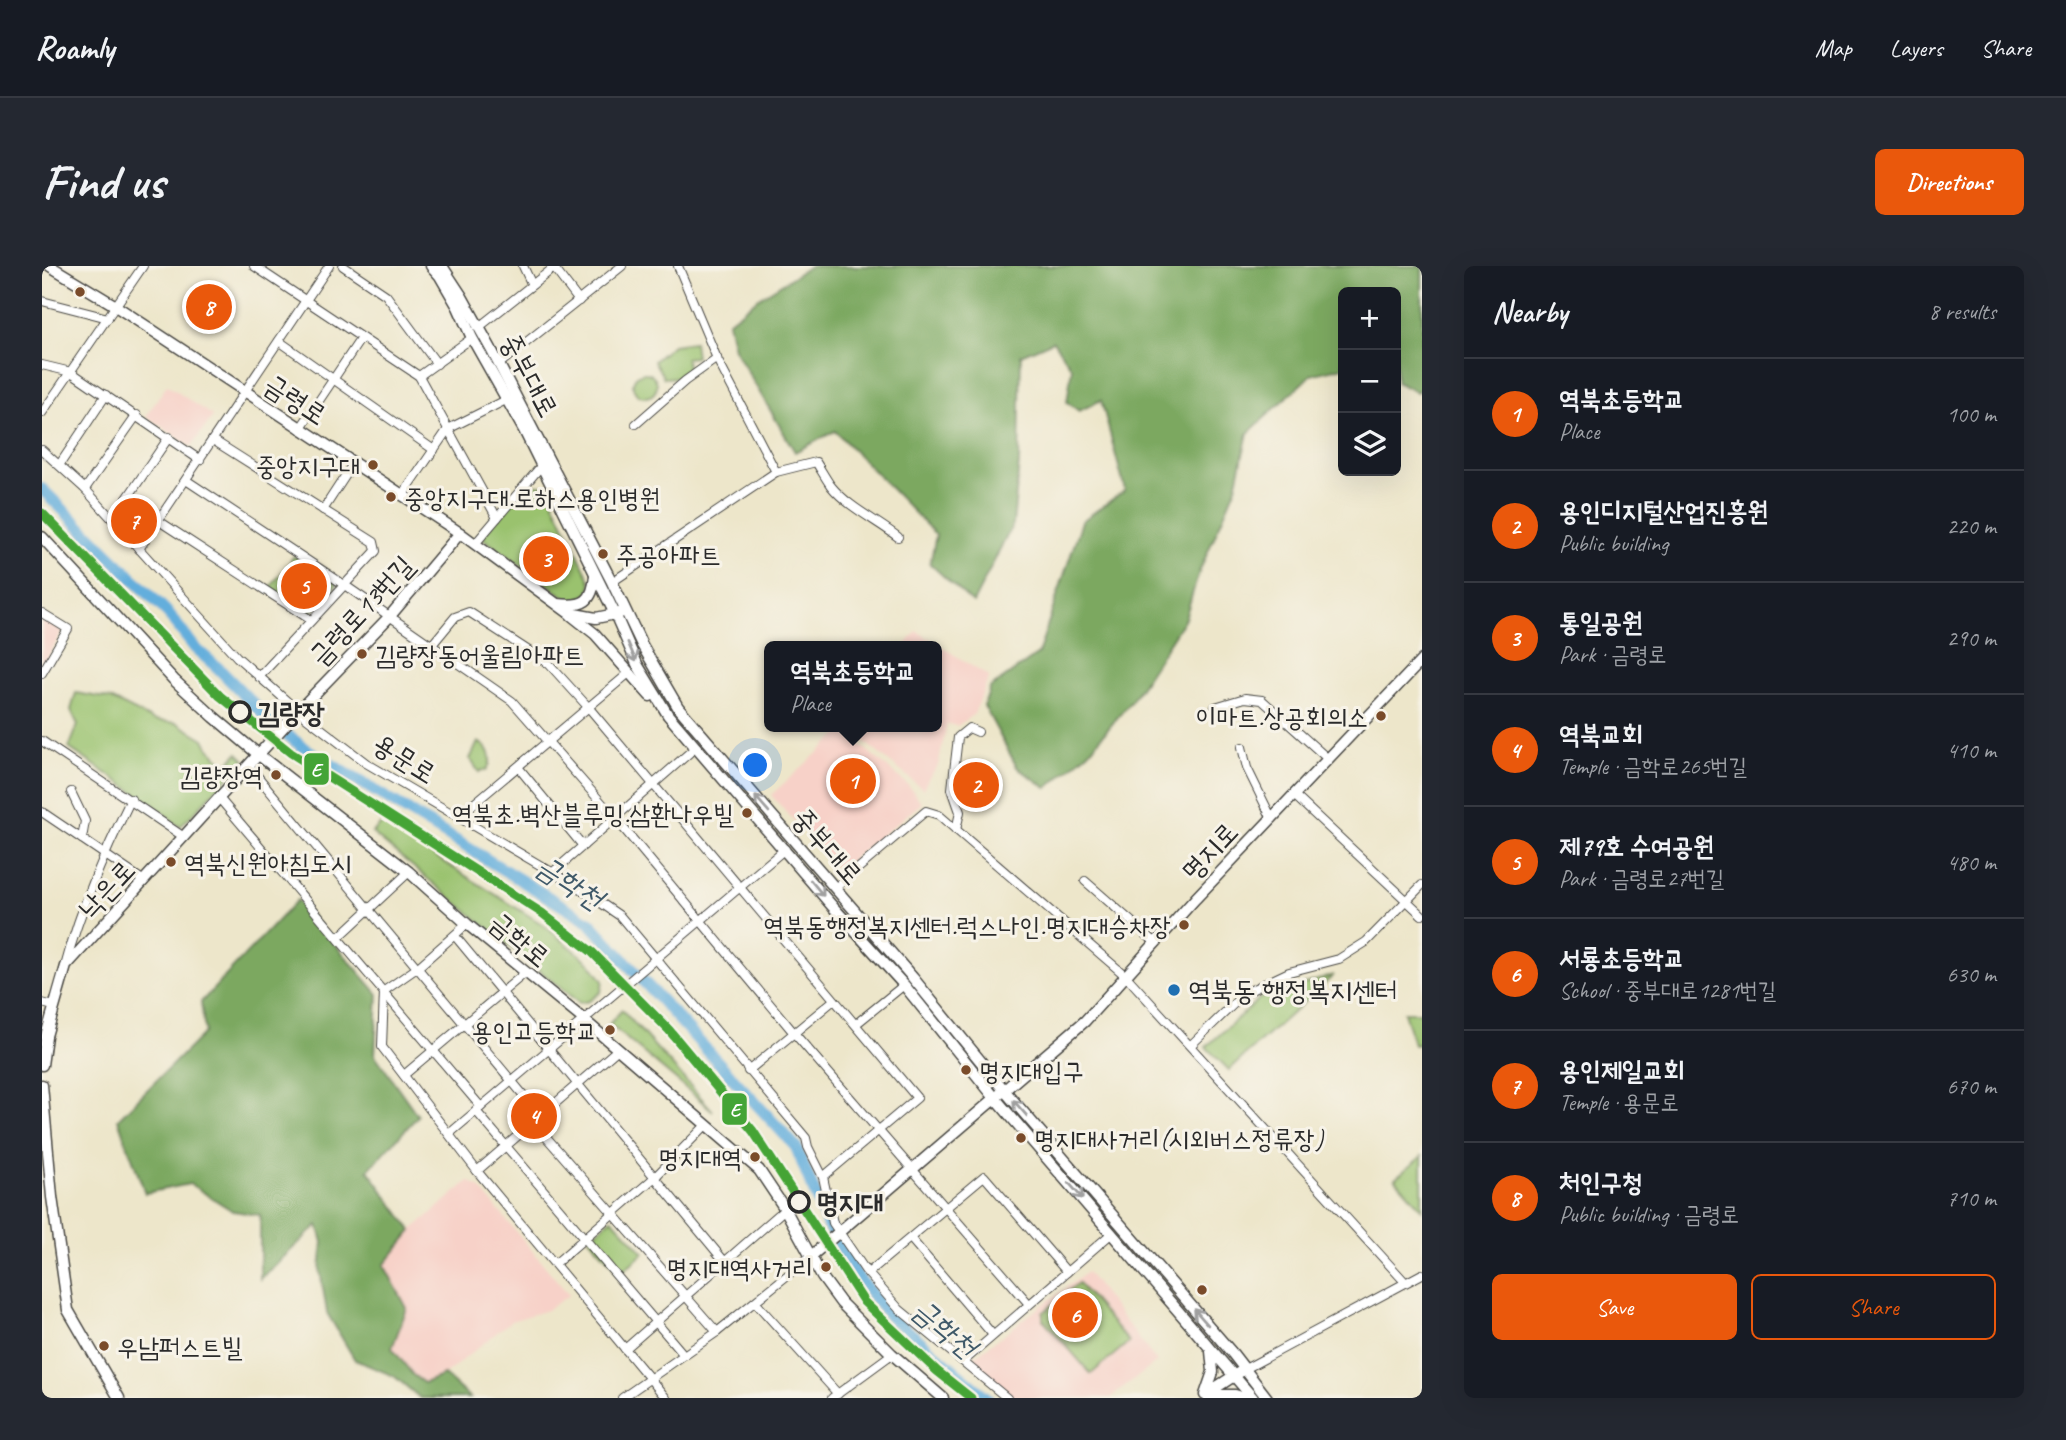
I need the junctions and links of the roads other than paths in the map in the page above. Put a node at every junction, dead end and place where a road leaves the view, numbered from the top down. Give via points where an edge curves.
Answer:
1 (50, 266) edge
2 (143, 266) edge
3 (254, 266) edge
4 (329, 266) edge
5 (343, 266) edge
6 (431, 266) edge
7 (523, 266) edge
8 (622, 266) edge
9 (678, 266) edge
10 (444, 267) edge
11 (555, 267) edge
12 (532, 285) junction
13 (42, 301) edge
14 (306, 301) junction
15 (579, 301) junction
16 (116, 306) junction
17 (108, 318) junction
18 (479, 327) junction
19 (361, 338) junction
20 (472, 338) junction
21 (279, 341) junction
22 (717, 358) junction
23 (437, 364) junction
24 (499, 364) junction
25 (42, 365) edge
26 (71, 372) junction
27 (419, 376) junction
28 (334, 378) junction
29 (245, 393) junction
30 (106, 395) junction
31 (506, 400) junction
32 (42, 413) edge
33 (137, 415) junction
34 (636, 424) dead end
35 (300, 429) junction
36 (448, 429) junction
37 (169, 437) junction
38 (213, 440) junction
39 (42, 450) edge
40 (434, 450) junction
41 (200, 460) junction
42 (60, 464) junction
43 (353, 464) junction
44 (542, 465) junction
45 (776, 472) junction
46 (186, 480) junction
47 (85, 489) junction
48 (402, 496) junction
49 (323, 510) junction
50 (497, 517) junction
51 (113, 519) junction
52 (159, 521) junction
53 (460, 534) junction
54 (898, 537) dead end
55 (43, 540) edge
56 (475, 544) junction
57 (139, 549) junction
58 (595, 572) junction
59 (612, 582) junction
60 (343, 584) junction
61 (556, 603) junction
62 (620, 612) junction
63 (42, 613) edge
64 (569, 613) junction
65 (390, 616) junction
66 (311, 620) junction
67 (431, 646) junction
68 (1422, 660) edge
69 (42, 673) edge
70 (629, 673) junction
71 (259, 677) junction
72 (1215, 707) dead end
73 (589, 708) junction
74 (296, 713) junction
75 (668, 715) junction
76 (978, 732) dead end
77 (42, 741) edge
78 (547, 742) junction
79 (696, 747) junction
80 (1242, 747) dead end
81 (259, 755) junction
82 (1328, 759) junction
83 (249, 766) junction
84 (518, 767) junction
85 (966, 769) dead end
86 (954, 776) junction
87 (653, 785) junction
88 (71, 792) dead end
89 (1294, 795) junction
90 (219, 797) junction
91 (131, 799) junction
92 (42, 812) edge
93 (458, 817) junction
94 (615, 818) junction
95 (1272, 819) junction
96 (956, 830) junction
97 (184, 837) junction
98 (82, 839) junction
99 (583, 846) junction
100 (785, 849) junction
101 (104, 853) junction
102 (409, 872) junction
103 (552, 873) junction
104 (145, 881) junction
105 (1085, 881) dead end
106 (1422, 886) edge
107 (740, 888) junction
108 (835, 888) junction
109 (1407, 901) junction
110 (369, 910) junction
111 (1422, 915) edge
112 (699, 921) junction
113 (467, 924) junction
114 (455, 936) junction
115 (339, 937) junction
116 (1156, 943) junction
117 (655, 960) junction
118 (66, 966) junction
119 (417, 968) junction
120 (525, 973) junction
121 (1127, 977) junction
122 (904, 985) junction
123 (384, 990) junction
124 (503, 993) junction
125 (834, 1000) junction
126 (42, 1003) edge
127 (54, 1006) junction
128 (584, 1020) junction
129 (856, 1024) junction
130 (465, 1025) junction
131 (794, 1033) junction
132 (1191, 1045) junction
133 (548, 1050) junction
134 (617, 1050) junction
135 (434, 1051) junction
136 (42, 1065) edge
137 (748, 1071) junction
138 (404, 1075) junction
139 (512, 1081) junction
140 (577, 1083) junction
141 (42, 1085) edge
142 (1000, 1094) junction
143 (479, 1109) junction
144 (540, 1115) junction
145 (533, 1122) junction
146 (705, 1126) junction
147 (879, 1130) junction
148 (449, 1134) junction
149 (506, 1146) junction
150 (46, 1168) edge
151 (912, 1168) junction
152 (477, 1171) junction
153 (655, 1177) junction
154 (823, 1177) junction
155 (785, 1209) junction
156 (947, 1209) junction
157 (613, 1213) junction
158 (839, 1231) junction
159 (1112, 1233) junction
160 (585, 1238) junction
161 (911, 1239) junction
162 (813, 1254) junction
163 (726, 1262) junction
164 (556, 1264) junction
165 (1067, 1272) junction
166 (868, 1273) junction
167 (1422, 1274) edge
168 (1405, 1282) junction
169 (686, 1296) junction
170 (756, 1303) junction
171 (1030, 1304) junction
172 (656, 1322) junction
173 (717, 1332) junction
174 (993, 1335) junction
175 (625, 1349) junction
176 (1211, 1349) junction
177 (892, 1354) junction
178 (684, 1355) junction
179 (964, 1362) junction
180 (1245, 1369) junction
181 (1234, 1376) junction
182 (650, 1379) junction
183 (835, 1396) edge
184 (1202, 1396) edge
185 (119, 1398) edge
186 (622, 1398) edge
187 (666, 1398) edge
188 (943, 1398) edge
189 (1007, 1398) edge
190 (1244, 1398) edge
191 (1253, 1398) edge
192 (1267, 1398) edge

1 - 16 main road, 금령로
2 - 16 street
3 - 14 street
4 - 14 street
5 - 23 street via 386,295
6 - 20 main road, 중부대로
7 - 12 street
8 - 15 street
9 - 22 street
10 - 18 main road, 중부대로
11 - 12 street
11 - 15 street
12 - 18 street
13 - 17 street
14 - 19 street
14 - 21 street
15 - 24 street
16 - 17 street
16 - 29 main road, 금령로
17 - 26 street
18 - 24 main road, 중부대로
19 - 27 street
19 - 28 street
20 - 23 street
20 - 31 main road, 중부대로
21 - 28 street
21 - 29 street
22 - 34 street
22 - 45 street
23 - 27 street
24 - 59 main road, 중부대로
25 - 26 street
26 - 30 street
26 - 32 street
27 - 36 street
28 - 35 street
28 - 40 street
29 - 35 main road, 금령로
29 - 38 street
30 - 33 street
30 - 42 street
31 - 36 street
31 - 44 main road, 중부대로
33 - 37 street
33 - 47 street
35 - 43 main road, 금령로
36 - 40 street
36 - 50 street
37 - 41 street
37 - 51 street
38 - 41 street
38 - 49 street
39 - 42 street, 용문로
40 - 48 street
41 - 46 street
42 - 47 street, 용문로
43 - 48 main road, 금령로
43 - 49 street
44 - 50 street
44 - 58 main road, 중부대로
45 - 54 street via 816,462 849,503
45 - 59 street
46 - 52 street
46 - 60 street
47 - 51 street, 용문로
48 - 53 main road, 금령로
49 - 60 street via 374,542 376,551
50 - 56 street
51 - 57 street, 용문로
52 - 57 street
52 - 66 street
53 - 56 main road, 금령로
53 - 65 main road, 금령로13번길
55 - 81 main road, 금학로 via 174,680
56 - 61 main road, 금령로
57 - 71 street, 용문로
58 - 61 main road via 594,589 587,601 575,606
58 - 62 main road, 중부대로
59 - 62 main road, 중부대로
60 - 65 street
60 - 66 street
61 - 64 main road, 금령로
62 - 64 main road via 596,618
62 -> 75 main road, 중부대로 via 637,664
108 -> 62 main road, 중부대로 via 678,707
63 - 69 street via 68,629
64 - 70 main road, 금령로 via 595,634
65 - 67 street
65 - 74 main road, 금령로13번길
66 - 71 street
67 - 73 street via 455,617 469,612 549,664
67 - 78 street via 512,701
68 - 82 main road, 명지로
70 - 73 street
70 - 75 main road, 금령로
71 - 74 street, 용문로
72 - 82 street via 1245,698 1262,700
73 - 78 street
73 - 87 street
74 - 81 main road, 금령로13번길
74 - 93 street, 용문로 via 366,763
75 - 79 main road, 중부대로
76 - 86 street via 969,728 958,737
77 - 91 street
78 - 84 street
78 - 94 street
79 - 87 street
79 - 100 main road, 중부대로
80 - 95 street
81 - 83 main road, 낙은로
81 - 102 main road, 금학로
82 - 89 main road, 명지로
83 - 90 main road, 낙은로
83 - 110 street
84 - 93 street
84 - 99 street
85 - 86 street via 993,787 982,796
86 - 96 street via 952,789 960,813
87 - 94 street
87 - 107 street
88 - 98 street via 85,821
89 - 95 main road, 명지로
89 - 109 street
90 - 97 main road, 낙은로
90 - 115 street
91 - 97 street
91 - 101 street
92 - 98 street
93 - 103 street, 용문로
94 - 99 street
94 - 112 street
95 - 116 main road, 명지로
96 - 108 street via 939,815 926,811
96 - 121 street
97 - 104 main road, 낙은로
98 - 101 street
99 - 103 street
100 - 107 street
100 -> 122 main road, 중부대로
101 - 104 street
101 - 118 street
102 - 110 street
102 - 113 main road, 금학로
103 - 117 street, 용문로 via 620,916
104 - 118 main road, 낙은로
105 - 116 street
106 - 109 street
107 - 112 street
107 - 125 street
108 - 142 main road, 중부대로 via 913,978
109 - 111 street
109 - 132 street via 1366,942 1339,959 1289,972 1245,993
110 - 115 street
110 - 119 street
112 - 117 street
112 - 131 street
113 - 114 street
113 - 120 main road, 금학로
114 - 119 street
114 - 124 street
115 - 123 street
116 - 121 main road, 명지로
117 - 128 street
117 - 137 street, 용문로
118 - 127 main road, 낙은로
119 - 123 street
119 - 130 street
120 - 124 street
120 - 128 main road, 금학로
121 - 132 street
121 - 142 main road, 명지로 via 1064,1041
122 - 129 street
122 - 142 main road, 중부대로
123 - 135 street
123 - 138 street via 382,1047
124 - 130 street
124 - 133 street
125 - 129 street
125 - 131 street
126 - 127 street
127 - 136 main road, 낙은로
128 - 133 street
128 - 134 main road, 금학로
129 - 147 street via 917,1098
130 - 135 street
130 - 139 street
131 - 137 street
131 - 147 street
132 - 168 street
133 - 139 street
133 - 140 street
134 - 140 street
134 - 146 main road, 금학로
135 - 138 street
135 - 143 street
137 - 154 street, 용문로 via 806,1138
138 - 148 street
139 - 143 street
139 - 144 street
140 - 144 street
140 - 153 street
141 - 150 main road
142 - 151 main road, 명지로
142 -> 159 main road, 중부대로
180 -> 142 main road, 중부대로
143 - 148 street
143 - 149 street
144 - 145 street
145 - 149 street
145 - 157 street
146 - 153 street
146 - 155 main road, 금학로 via 759,1170
147 - 151 street
147 - 154 street
148 - 152 street
149 - 152 street
149 - 160 street
150 - 185 main road via 68,1310
151 - 156 street
151 - 158 main road, 명지로
152 - 164 street
153 - 157 street
153 - 163 street
154 - 158 street, 용문로
155 - 162 main road, 금학로
155 - 163 street
156 - 161 street
156 - 165 street via 984,1177
156 - 171 street
157 - 160 street
157 - 169 street
158 - 162 main road, 명지로
158 - 166 street, 용문로
159 - 165 street
159 - 176 main road, 중부대로
160 - 164 street
160 - 172 street
161 - 166 street
161 - 174 street
162 - 170 street
162 - 177 main road, 금학로 via 841,1303
163 - 169 street
164 - 175 street
165 - 171 street
166 - 179 street, 용문로 via 900,1309
167 - 168 street
168 - 180 street
169 - 172 street
169 - 173 street
170 - 173 street
170 - 183 street
171 - 174 street
172 - 175 street
172 - 178 street
173 - 178 street
174 - 179 street
175 - 182 street
176 - 181 main road, 중부대로
176 - 184 main road via 1213,1372
177 - 183 street
177 - 188 main road, 금학로
178 - 182 street
179 - 189 street, 용문로
180 - 181 main road
180 - 192 main road, 중부대로
181 - 184 main road
181 - 191 main road, 중부대로
182 - 186 street
182 - 187 street
184 - 190 main road

